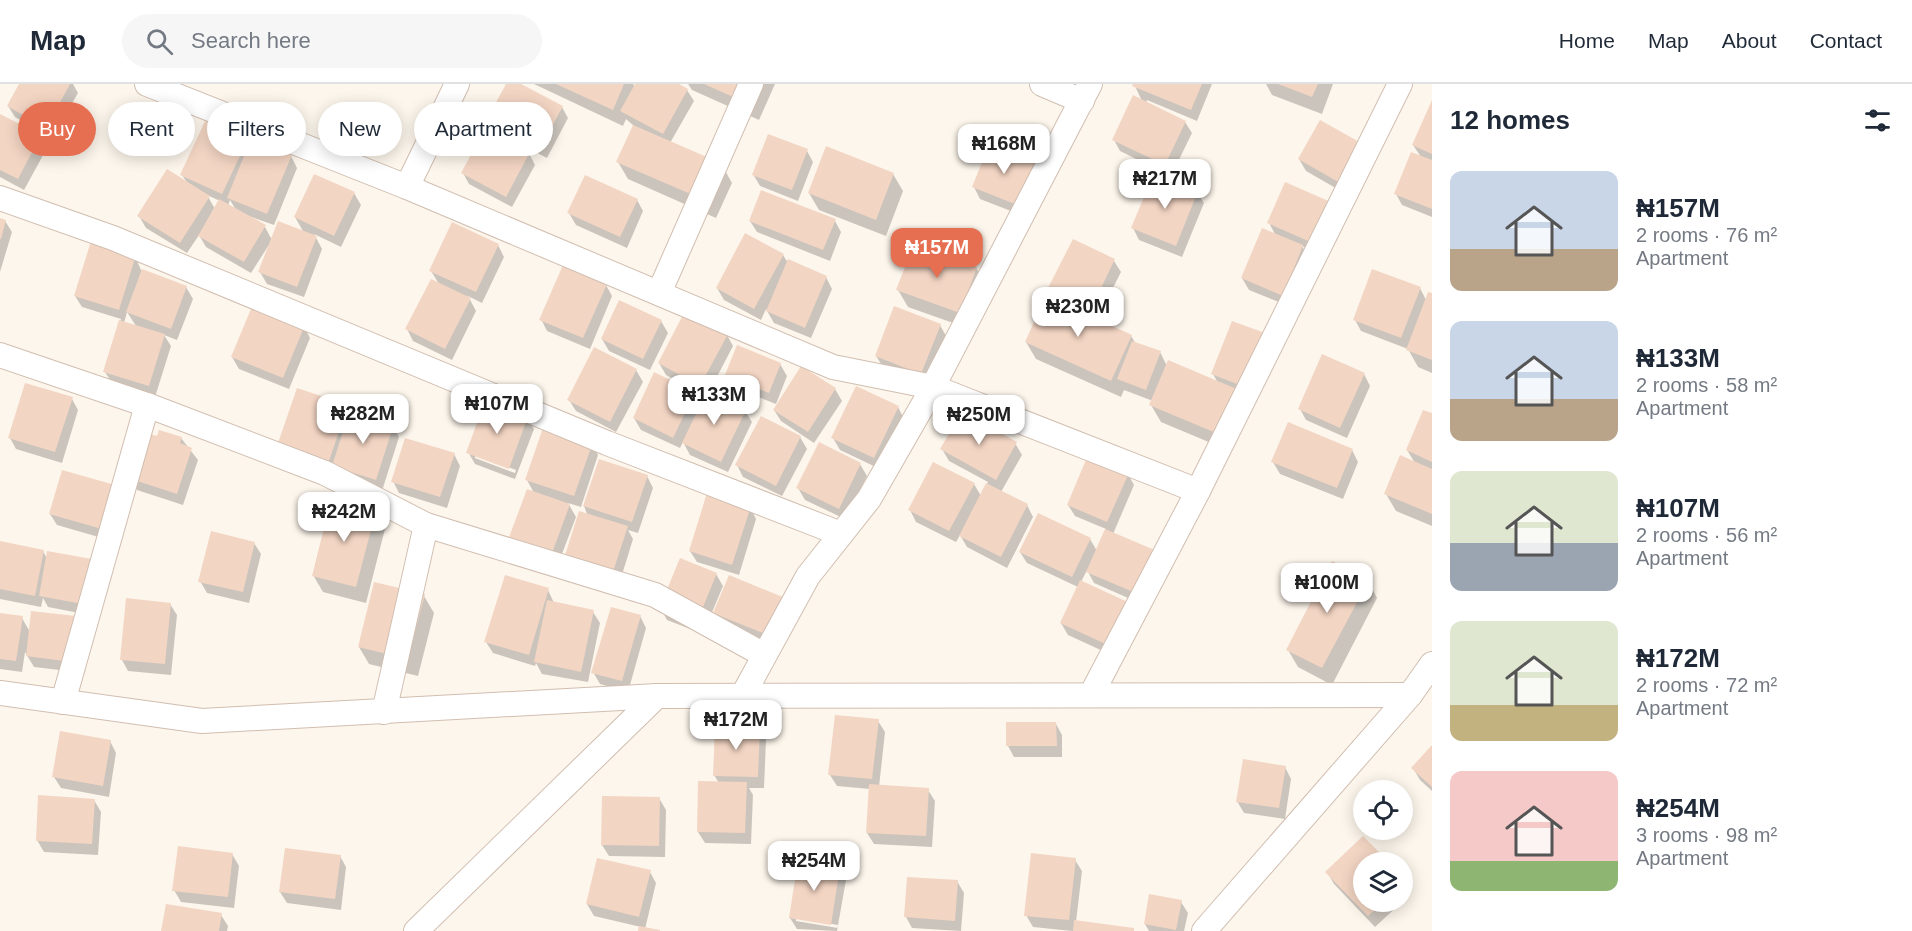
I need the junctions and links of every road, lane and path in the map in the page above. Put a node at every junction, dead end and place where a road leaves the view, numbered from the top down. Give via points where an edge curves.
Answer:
1 (147, 84) edge
2 (456, 84) edge
3 (751, 84) edge
4 (1042, 84) edge
5 (1400, 84) edge
6 (1086, 93) edge
7 (407, 187) junction
8 (0, 198) edge
9 (659, 293) junction
10 (0, 355) edge
11 (933, 387) junction
12 (147, 405) junction
13 (1198, 490) junction
14 (426, 525) junction
15 (841, 534) junction
16 (764, 655) junction
17 (1432, 663) edge
18 (0, 693) edge
19 (743, 695) junction
20 (1091, 695) junction
21 (1410, 695) junction
22 (657, 696) junction
23 (63, 702) junction
24 (384, 712) junction
25 (416, 931) edge
26 (1204, 931) edge

1 - 7 street
2 - 7 street
3 - 9 street
4 - 6 street
5 - 13 street
6 - 11 street
7 - 9 street
8 - 15 street via 113,238 607,443
9 - 11 street via 833,367
10 - 12 street
11 - 13 street
11 - 15 street via 869,500
12 - 14 street via 325,473
12 - 23 street
13 - 20 street
14 - 16 street via 655,595
14 - 24 street
15 - 16 street via 808,576
16 - 19 street
17 - 21 street
18 - 23 street
19 - 20 street
19 - 22 street
20 - 21 street
21 - 26 street
22 - 24 street
22 - 25 street
23 - 24 street via 202,721

